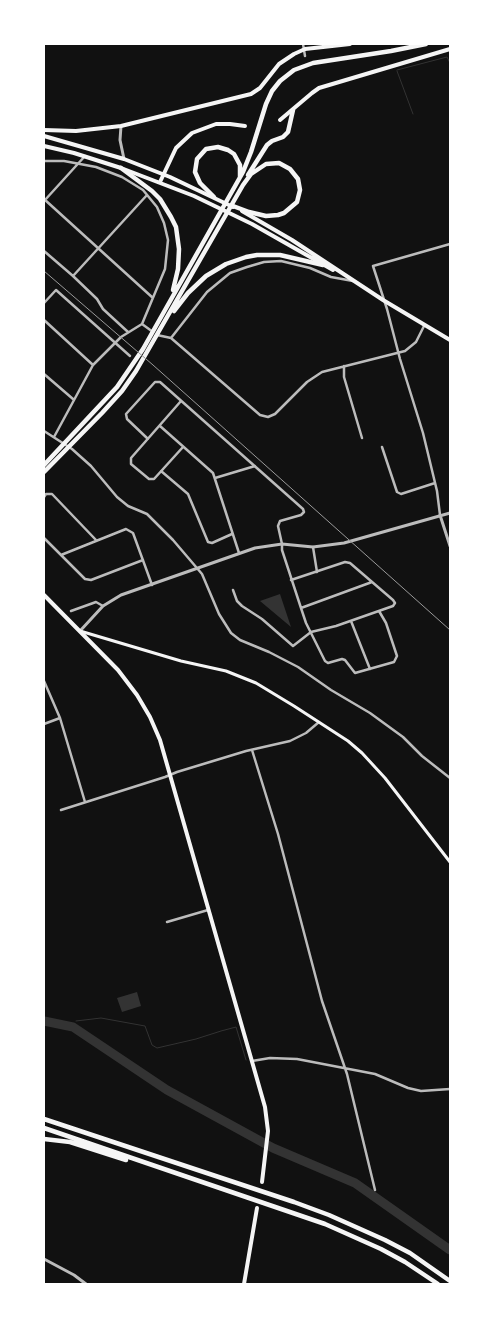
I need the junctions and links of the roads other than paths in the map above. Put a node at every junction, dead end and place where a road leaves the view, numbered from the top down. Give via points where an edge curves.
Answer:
1 (303, 44) edge
2 (350, 44) edge
3 (426, 44) edge
4 (305, 49) junction
5 (450, 49) edge
6 (305, 56) dead end
7 (293, 110) junction
8 (280, 120) dead end
9 (121, 126) junction
10 (245, 126) dead end
11 (44, 130) edge
12 (44, 136) edge
13 (44, 146) edge
14 (85, 156) junction
15 (124, 159) junction
16 (44, 161) edge
17 (79, 163) junction
18 (121, 168) junction
19 (164, 175) junction
20 (160, 182) junction
21 (240, 184) junction
22 (147, 195) junction
23 (214, 197) junction
24 (44, 200) edge
25 (233, 206) junction
26 (450, 244) edge
27 (98, 248) junction
28 (44, 251) edge
29 (323, 265) junction
30 (73, 276) junction
31 (354, 282) junction
32 (153, 298) junction
33 (383, 300) junction
34 (169, 301) junction
35 (44, 303) edge
36 (44, 320) edge
37 (142, 324) junction
38 (160, 324) junction
39 (424, 326) junction
40 (128, 332) junction
41 (171, 338) junction
42 (450, 340) edge
43 (115, 342) junction
44 (399, 353) junction
45 (130, 356) dead end
46 (93, 365) junction
47 (344, 366) junction
48 (44, 374) edge
49 (73, 399) junction
50 (181, 401) junction
51 (160, 426) junction
52 (45, 433) edge
53 (54, 437) junction
54 (362, 438) dead end
55 (148, 439) junction
56 (183, 446) junction
57 (382, 446) dead end
58 (255, 466) junction
59 (44, 469) edge
60 (161, 471) junction
61 (215, 478) junction
62 (435, 483) junction
63 (44, 496) edge
64 (450, 513) edge
65 (440, 516) junction
66 (232, 534) junction
67 (44, 538) edge
68 (97, 541) junction
69 (282, 544) junction
70 (450, 546) edge
71 (313, 547) junction
72 (239, 553) junction
73 (61, 555) junction
74 (143, 560) junction
75 (198, 569) junction
76 (317, 572) junction
77 (291, 580) junction
78 (373, 582) junction
79 (152, 585) junction
80 (233, 590) dead end
81 (44, 595) edge
82 (103, 606) junction
83 (300, 608) junction
84 (71, 611) dead end
85 (380, 611) junction
86 (351, 620) junction
87 (80, 631) junction
88 (310, 632) junction
89 (370, 669) junction
90 (44, 681) edge
91 (60, 718) junction
92 (319, 722) junction
93 (44, 724) edge
94 (252, 750) junction
95 (171, 775) junction
96 (450, 778) edge
97 (84, 802) junction
98 (61, 810) dead end
99 (450, 862) edge
100 (209, 909) junction
101 (166, 922) dead end
102 (252, 1061) junction
103 (345, 1069) junction
104 (450, 1089) edge
105 (44, 1118) edge
106 (44, 1128) edge
107 (44, 1139) edge
108 (262, 1182) dead end
109 (226, 1190) junction
110 (375, 1190) dead end
111 (257, 1208) dead end
112 (44, 1259) edge
113 (450, 1281) edge
114 (86, 1284) edge
115 (244, 1284) edge
116 (438, 1284) edge

1 - 4 street
2 - 4 main road
3 - 21 highway via 313,63 294,70 272,90
4 - 6 street
4 - 9 main road via 285,58 251,94
5 - 7 main road via 319,88
7 - 8 main road
7 - 21 highway via 288,132 267,145
9 - 11 main road
9 - 15 street
10 - 19 main road via 216,124 192,133 176,148
12 - 15 main road
13 - 14 main road
14 - 17 street
14 - 18 main road
15 - 19 main road
16 - 17 street
17 - 22 street via 122,177
17 - 24 street
18 - 20 main road
18 - 34 highway via 160,198 176,227 179,259
19 - 20 main road
19 - 23 main road
20 - 29 main road via 231,214
21 - 23 highway via 238,158 218,147 206,149 197,159 195,172 200,183
21 - 25 highway via 260,167 279,163 295,173 300,196 293,207 278,215 257,214
21 - 34 highway via 229,197
21 - 38 highway via 234,200
22 - 27 street
22 - 32 street via 157,207 168,240 165,269
23 - 25 main road
24 - 27 street
25 - 31 main road via 292,240
26 - 33 street via 372,266
27 - 30 street
27 - 32 street
28 - 30 street
29 - 31 main road
29 - 38 highway via 269,255 246,257 226,264 197,284
30 - 40 street
31 - 33 main road
31 - 41 street via 331,278 287,262 264,262 247,267 230,273 206,292
32 - 37 street
33 - 39 main road
33 - 44 street
34 - 38 highway
35 - 43 street via 56,290
36 - 46 street
37 - 40 street
37 - 41 street via 157,335
38 - 59 highway via 136,372 122,391
39 - 42 main road
39 - 44 street via 412,346
40 - 43 street
41 - 47 street via 268,417 313,377
43 - 45 street
43 - 46 street
44 - 47 street
44 - 62 street
46 - 49 street
47 - 54 street via 344,377
48 - 49 street
49 - 53 street
50 - 51 street
50 - 55 street via 160,382 155,382 126,414 127,419
50 - 58 street
51 - 55 street
51 - 56 street
52 - 53 street
53 - 75 street via 91,466 117,497 147,514
55 - 60 street via 131,458 131,464 149,479 154,479
56 - 60 street
56 - 61 street
57 - 62 street via 397,492 401,494
58 - 61 street
58 - 69 street via 304,509 301,515 280,521
60 - 66 street via 188,494 208,542
61 - 66 street
62 - 65 street
63 - 68 street via 52,494
64 - 65 street
65 - 70 street
65 - 71 street via 344,543
66 - 72 street
67 - 73 street
68 - 73 street
68 - 74 street via 126,529 133,533
69 - 71 street
69 - 72 street
69 - 77 street
71 - 76 street
72 - 75 street
73 - 74 street via 85,579 91,580
74 - 79 street
75 - 79 street
75 - 96 street via 207,582 223,622 235,637 291,663 370,713
76 - 77 street
76 - 78 street via 345,562
77 - 83 street
78 - 83 street
78 - 85 street via 394,604
79 - 82 street via 121,595
80 - 88 street via 242,606 290,645
81 - 87 main road
82 - 84 street via 96,602
82 - 87 street
83 - 88 street
85 - 86 street
85 - 89 street via 397,659
86 - 88 street
86 - 89 street
87 - 92 main road via 242,677
87 - 95 main road via 137,695 160,740
88 - 89 street via 328,663 345,660 355,673
90 - 91 street
91 - 93 street
91 - 97 street
92 - 94 street via 290,741
92 - 99 main road via 362,753
94 - 95 street
94 - 103 street via 319,990
95 - 97 street
95 - 100 main road
97 - 98 street
100 - 101 street
100 - 102 main road
102 - 103 street via 284,1058
102 - 108 main road via 268,1131
103 - 104 street via 374,1074 421,1091
103 - 110 street
105 - 113 highway via 329,1216 410,1253
106 - 109 highway
107 - 109 highway via 70,1142
109 - 116 highway via 356,1237 405,1262
111 - 115 main road
112 - 114 street

